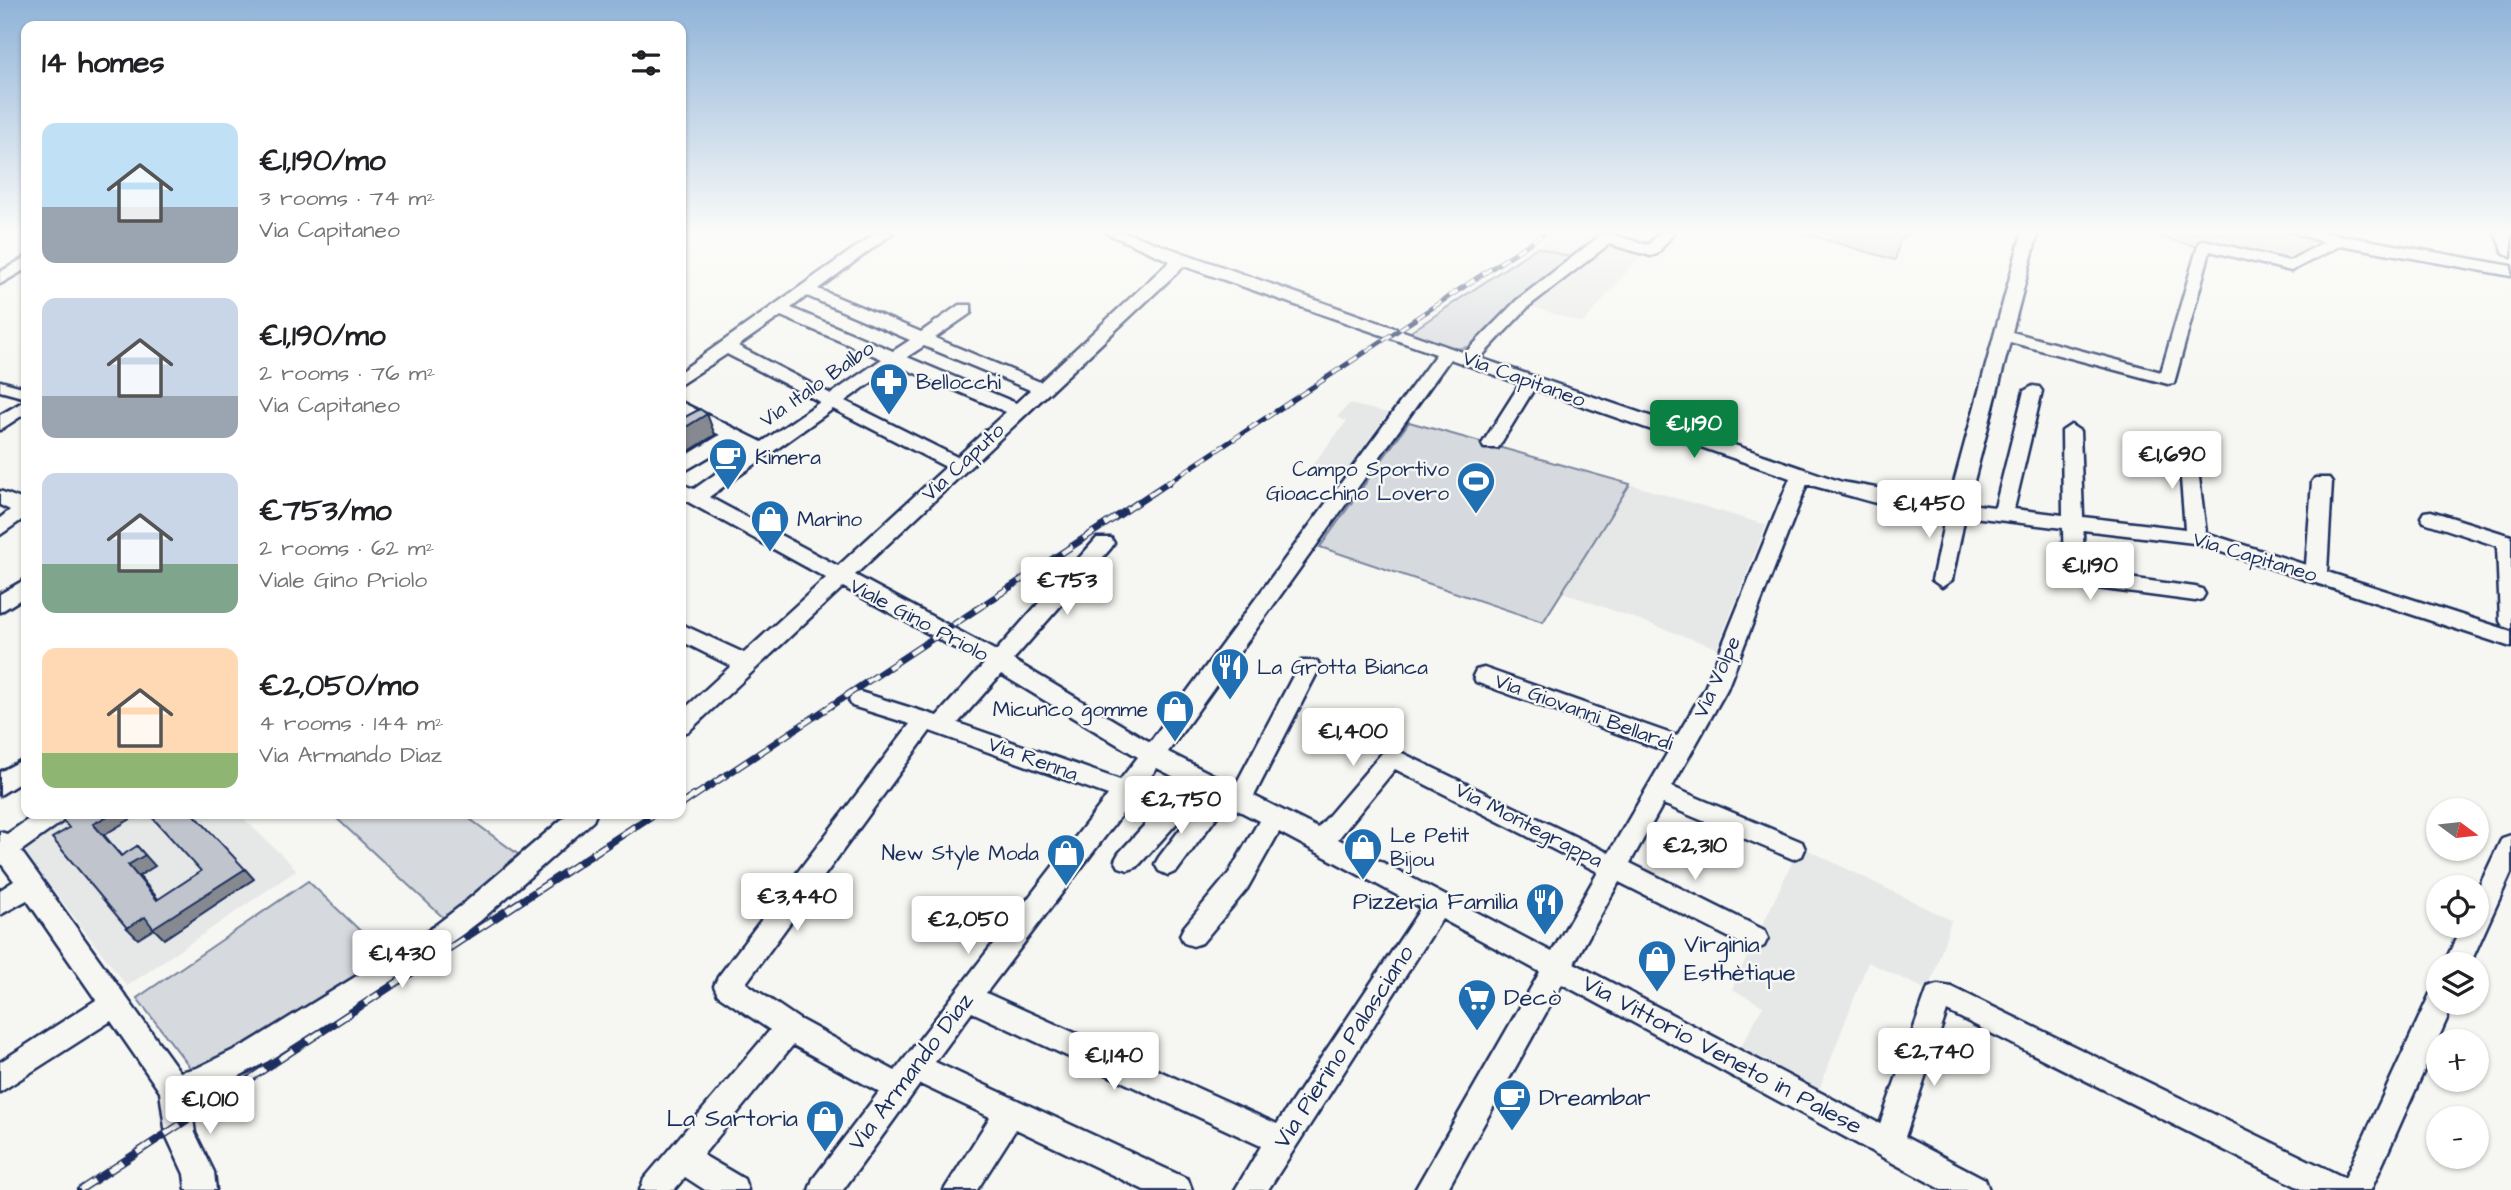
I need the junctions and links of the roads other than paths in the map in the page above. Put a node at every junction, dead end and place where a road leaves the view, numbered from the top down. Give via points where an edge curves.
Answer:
1 (1150, 289) edge
2 (1266, 289) edge
3 (1541, 289) edge
4 (2015, 289) edge
5 (2192, 289) edge
6 (806, 290) joint
7 (779, 309) junction
8 (965, 309) dead end
9 (2003, 335) junction
10 (923, 339) junction
11 (726, 347) junction
12 (1448, 350) junction
13 (895, 358) junction
14 (1469, 359) junction
15 (686, 375) edge
16 (1531, 381) junction
17 (0, 387) edge
18 (1042, 389) junction
19 (2033, 391) dead end
20 (21, 392) edge
21 (833, 401) junction
22 (21, 409) edge
23 (686, 410) edge
24 (1018, 411) junction
25 (706, 420) junction
26 (0, 425) edge
27 (689, 431) edge
28 (2071, 431) dead end
29 (734, 434) junction
30 (2188, 442) dead end
31 (1491, 444) dead end
32 (763, 450) junction
33 (698, 456) junction
34 (686, 464) edge
35 (959, 466) junction
36 (730, 472) junction
37 (1801, 475) junction
38 (2322, 482) dead end
39 (688, 493) edge
40 (0, 497) edge
41 (21, 506) edge
42 (1957, 509) junction
43 (21, 511) edge
44 (2003, 514) junction
45 (2431, 517) dead end
46 (2071, 522) junction
47 (0, 528) edge
48 (2196, 537) junction
49 (1104, 543) dead end
50 (2316, 576) junction
51 (838, 578) junction
52 (1942, 580) dead end
53 (21, 590) edge
54 (2195, 594) dead end
55 (0, 605) edge
56 (2511, 621) edge
57 (686, 634) edge
58 (2511, 639) edge
59 (999, 662) junction
60 (747, 664) junction
61 (1309, 667) dead end
62 (1484, 676) dead end
63 (860, 700) dead end
64 (686, 720) edge
65 (928, 727) junction
66 (1683, 748) junction
67 (1153, 755) junction
68 (21, 770) edge
69 (0, 785) edge
70 (1124, 791) junction
71 (1220, 791) junction
72 (1659, 792) junction
73 (1274, 818) junction
74 (46, 819) edge
75 (577, 819) edge
76 (1321, 842) junction
77 (2511, 845) edge
78 (2, 848) edge
79 (1793, 849) dead end
80 (1128, 860) dead end
81 (1168, 864) dead end
82 (1614, 869) junction
83 (29, 885) junction
84 (2489, 893) edge
85 (0, 904) edge
86 (1438, 904) junction
87 (1192, 935) dead end
88 (1755, 938) dead end
89 (1558, 968) junction
90 (967, 997) junction
91 (115, 1003) junction
92 (2435, 1015) edge
93 (789, 1028) junction
94 (0, 1078) edge
95 (907, 1078) junction
96 (174, 1087) junction
97 (1010, 1112) junction
98 (1282, 1141) junction
99 (1888, 1145) junction
100 (681, 1158) junction
101 (1942, 1182) edge
102 (201, 1190) edge
103 (655, 1190) edge
104 (733, 1190) edge
105 (824, 1190) edge
106 (959, 1190) edge
107 (1177, 1190) edge
108 (1250, 1190) edge
109 (1430, 1190) edge
110 (1974, 1190) edge
111 (2336, 1190) edge
112 (2355, 1190) edge

1 - 18 street, Via Caputo
2 - 12 street, Via Capitaneo
3 - 14 street
4 - 9 street
5 - 9 street via 2168,379
6 - 7 street
6 - 10 street
7 - 11 street
7 - 13 street
8 - 10 street, Via Italo Balbo
9 - 42 street
10 - 13 street, Via Italo Balbo
10 - 18 street
11 - 15 street
11 - 21 street
12 - 14 street, Via Capitaneo
12 - 67 street, Via Armando Diaz
13 - 21 street, Via Italo Balbo
13 - 24 street
14 - 16 street, Via Capitaneo
16 - 31 street
16 - 37 street, Via Capitaneo
17 - 20 street
18 - 24 street, Via Caputo
19 - 44 street
21 - 32 street, Via Italo Balbo
21 - 35 street
22 - 26 street
23 - 25 street
24 - 35 street, Via Caputo
25 - 27 street
25 - 29 street
28 - 46 street
29 - 32 street
29 - 33 street
30 - 48 street
32 - 36 street, Via Italo Balbo
33 - 34 street
33 - 36 street
35 - 51 street, Via Caputo
36 - 39 street, Via Italo Balbo
37 - 42 street, Via Capitaneo via 1876,497
37 - 66 street, Via Volpe via 1716,689
38 - 50 street
39 - 51 street, Viale Gino Priolo
40 - 41 street
42 - 44 street, Via Capitaneo
42 - 52 street
43 - 47 street
44 - 46 street, Via Capitaneo
45 - 56 street via 2507,542
46 - 48 street, Via Capitaneo
46 - 54 street via 2074,578
48 - 50 street, Via Capitaneo
49 - 59 street
50 - 58 street, Via Capitaneo
51 - 59 street, Viale Gino Priolo
51 - 60 street, Via Caputo
53 - 55 street
57 - 60 street
59 - 65 street
59 - 67 street, Viale Gino Priolo
60 - 64 street, Via Caputo
61 - 71 street
62 - 66 street, Via Giovanni Bellardi
63 - 65 street, Via Renna
65 - 70 street, Via Renna
65 - 93 street via 728,986
66 - 72 street, Via Volpe
67 - 70 street, Via Armando Diaz
67 - 71 street, Viale Gino Priolo
68 - 69 street
70 - 90 street, Via Armando Diaz
71 - 73 street, Via Vittorio Veneto in Palese
71 - 80 street
71 - 81 street
72 - 79 street
72 - 82 street, Via Volpe
73 - 76 street, Via Vittorio Veneto in Palese
73 - 87 street via 1238,881
74 - 78 street
75 - 96 street via 429,945 258,1052 201,1081
76 - 82 street, Via Montegrappa via 1390,759
76 - 86 street, Via Vittorio Veneto in Palese
77 - 84 street
78 - 83 street
82 - 88 street, Via Montegrappa
82 - 89 street, Via Volpe
83 - 85 street
83 - 91 street
86 - 89 street, Via Vittorio Veneto in Palese
86 - 98 street, Via Pierino Palasciano
89 - 99 street, Via Vittorio Veneto in Palese
89 - 109 street, Via Volpe
90 - 95 street, Via Armando Diaz
90 - 98 street
91 - 94 street
91 - 96 street
92 - 112 street
93 - 95 street
93 - 100 street
95 - 97 street
95 - 105 street, Via Armando Diaz
96 - 102 street via 181,1135 199,1172
97 - 106 street
97 - 107 street
98 - 108 street, Via Pierino Palasciano
99 - 101 street, Via Vittorio Veneto in Palese
99 - 111 street via 1938,997 1952,999
100 - 103 street
100 - 104 street
101 - 110 street, Via Vittorio Veneto in Palese

